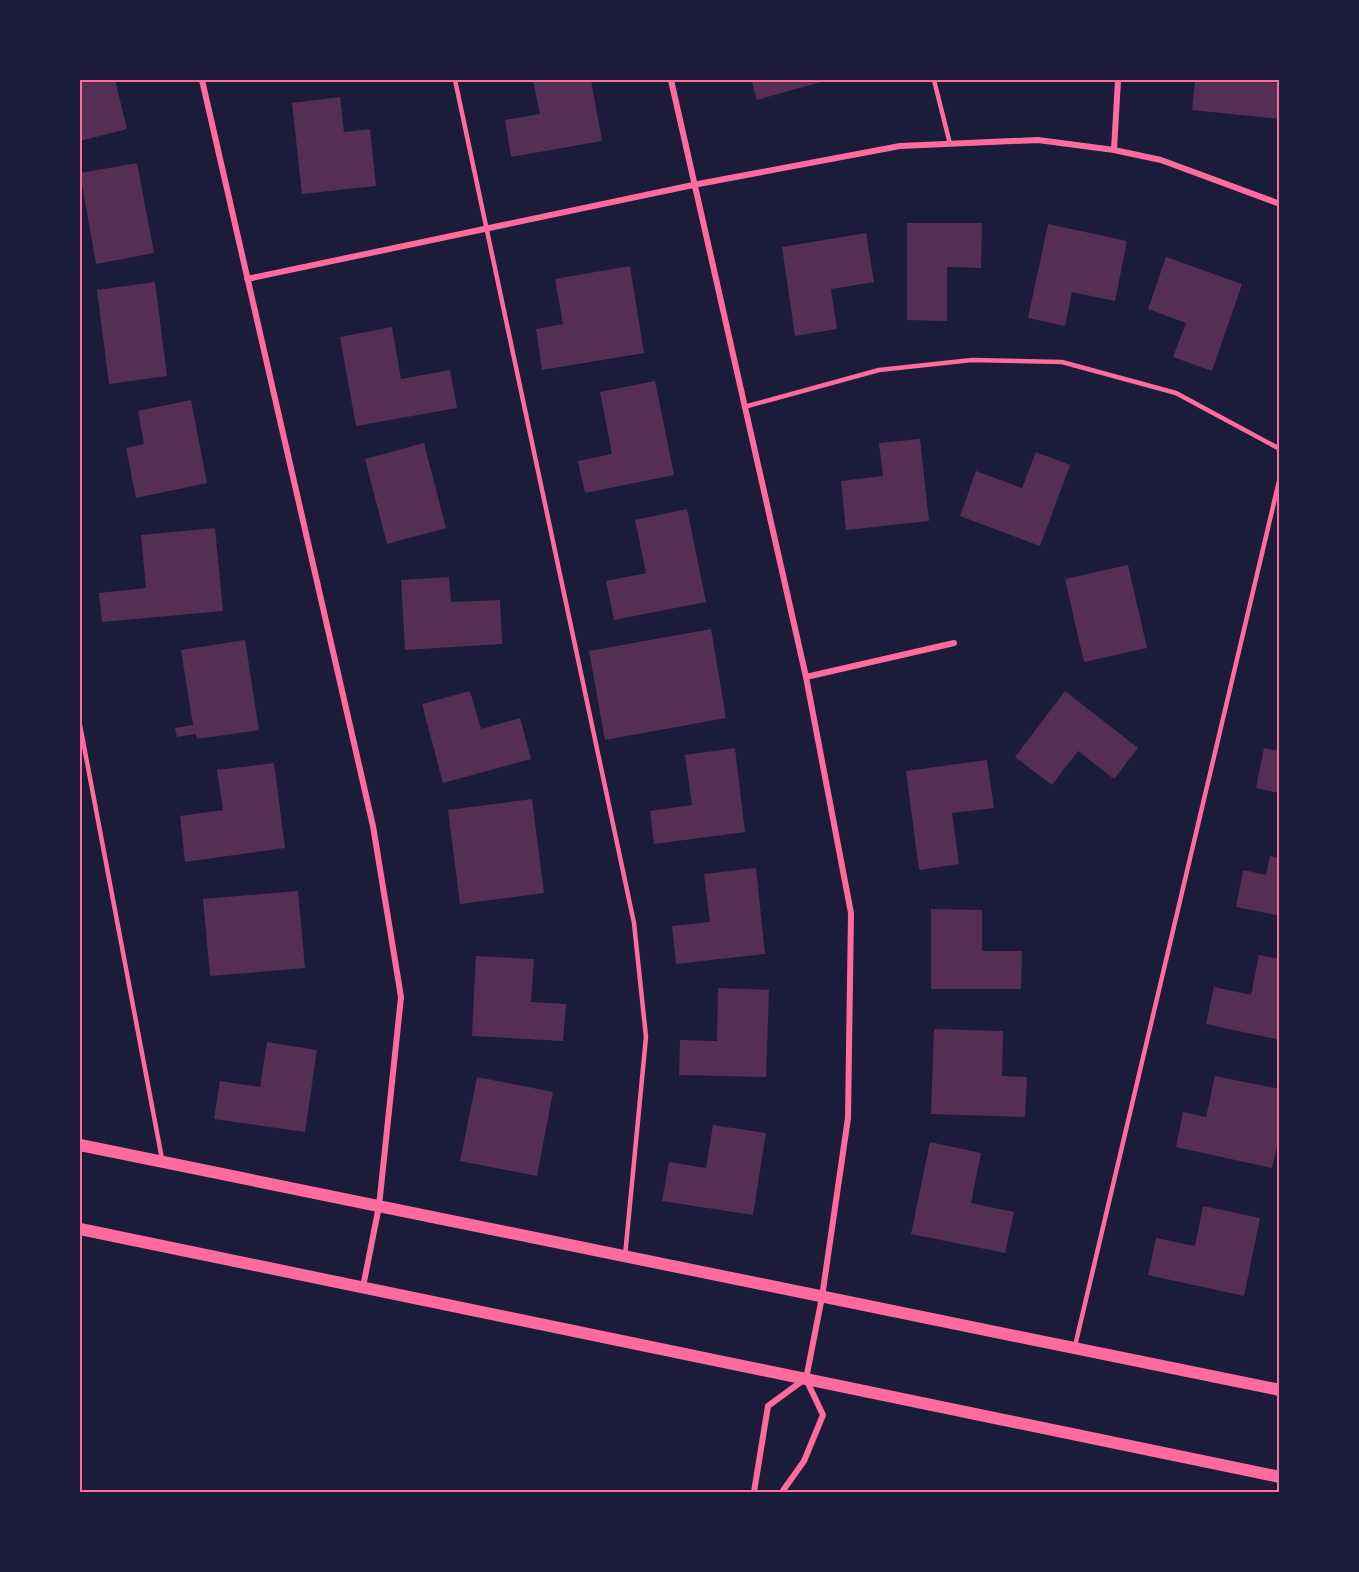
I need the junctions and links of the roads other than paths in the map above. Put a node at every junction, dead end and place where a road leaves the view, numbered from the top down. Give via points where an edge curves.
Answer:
1 (202, 80) edge
2 (455, 80) edge
3 (671, 80) edge
4 (934, 80) edge
5 (1118, 80) edge
6 (950, 144) junction
7 (1114, 150) junction
8 (693, 184) junction
9 (1280, 204) edge
10 (488, 228) junction
11 (247, 279) junction
12 (744, 407) junction
13 (1280, 449) edge
14 (1280, 477) edge
15 (954, 643) dead end
16 (806, 677) junction
17 (80, 724) edge
18 (80, 1145) edge
19 (162, 1162) junction
20 (379, 1206) junction
21 (80, 1229) edge
22 (625, 1256) junction
23 (363, 1287) junction
24 (822, 1297) junction
25 (1074, 1348) junction
26 (806, 1379) junction
27 (1280, 1390) edge
28 (1280, 1477) edge
29 (754, 1492) edge
30 (782, 1492) edge

1 - 11 street
2 - 10 lane
3 - 8 street
4 - 6 lane
5 - 7 street
6 - 7 street via 1038,140
6 - 8 street via 900,146
7 - 9 street via 1161,160
8 - 10 street
8 - 12 street
10 - 11 street
10 - 22 lane via 634,922 646,1037
11 - 20 street via 373,825 401,997
12 - 13 lane via 879,370 972,360 1062,362 1176,393
12 - 16 street
14 - 25 lane
15 - 16 street
16 - 24 street via 851,913 848,1118
17 - 19 lane
18 - 19 main road
19 - 20 main road
20 - 22 main road
20 - 23 street
21 - 23 main road
22 - 24 main road
23 - 26 main road
24 - 25 main road
24 - 26 street
25 - 27 main road
26 - 28 main road
26 - 29 street via 768,1406
26 - 30 street via 823,1415 804,1461

